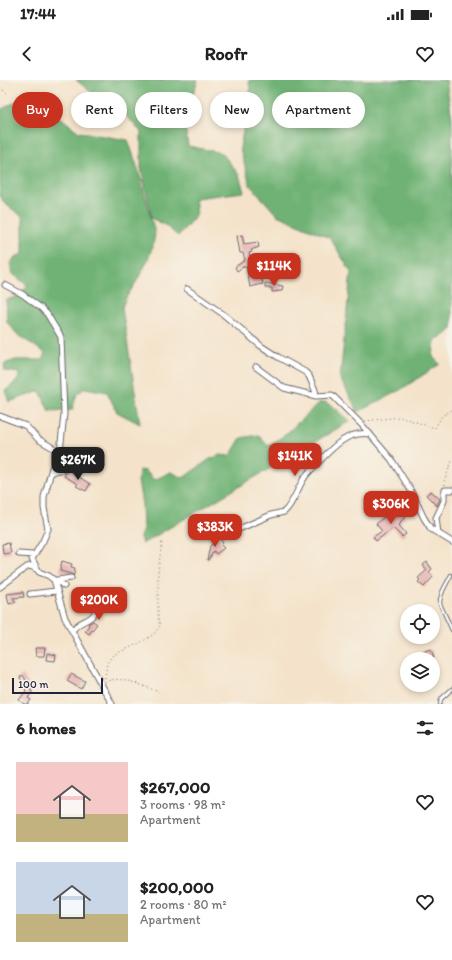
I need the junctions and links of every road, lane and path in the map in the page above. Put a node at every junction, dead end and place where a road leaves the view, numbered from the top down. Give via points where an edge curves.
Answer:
1 (0, 88) edge
2 (7, 93) dead end
3 (5, 285) dead end
4 (187, 289) dead end
5 (256, 367) dead end
6 (316, 396) junction
7 (452, 410) edge
8 (0, 416) edge
9 (368, 432) junction
10 (60, 452) junction
11 (452, 461) edge
12 (62, 470) dead end
13 (50, 473) junction
14 (446, 490) junction
15 (452, 490) edge
16 (438, 533) junction
17 (224, 536) dead end
18 (162, 541) dead end
19 (452, 542) edge
20 (19, 554) dead end
21 (33, 554) junction
22 (37, 569) junction
23 (452, 575) edge
24 (71, 578) dead end
25 (56, 580) junction
26 (64, 586) dead end
27 (0, 587) edge
28 (56, 591) junction
29 (30, 594) dead end
30 (98, 596) dead end
31 (452, 630) edge
32 (72, 631) junction
33 (452, 689) edge
34 (159, 692) dead end
35 (112, 704) edge
36 (440, 704) edge

1 - 2 path
3 - 10 street via 22,294 47,314 61,337 64,414
4 - 6 street via 278,358 305,372
5 - 6 street via 284,388
6 - 9 street via 332,395
7 - 9 path via 442,416 435,428 400,417 365,422
8 - 10 street via 26,426 38,439
9 - 16 street via 410,489 431,529
9 - 17 street via 352,435 329,450 304,479 284,512 271,515
10 - 13 street
11 - 14 path via 444,482
12 - 13 street
13 - 21 street via 44,497 48,529
14 - 15 street
14 - 16 street via 436,518
16 - 19 street
18 - 34 path via 158,572 160,626 154,634 140,643 113,655 107,663 105,682 117,679 128,681
20 - 21 street
21 - 22 street via 32,559
22 - 25 street
22 - 27 street via 27,567
23 - 31 lane via 440,599
24 - 25 street
25 - 26 street
25 - 28 street
28 - 29 street
28 - 32 street
30 - 32 street via 93,616 76,624
32 - 35 street
33 - 36 lane via 441,699

